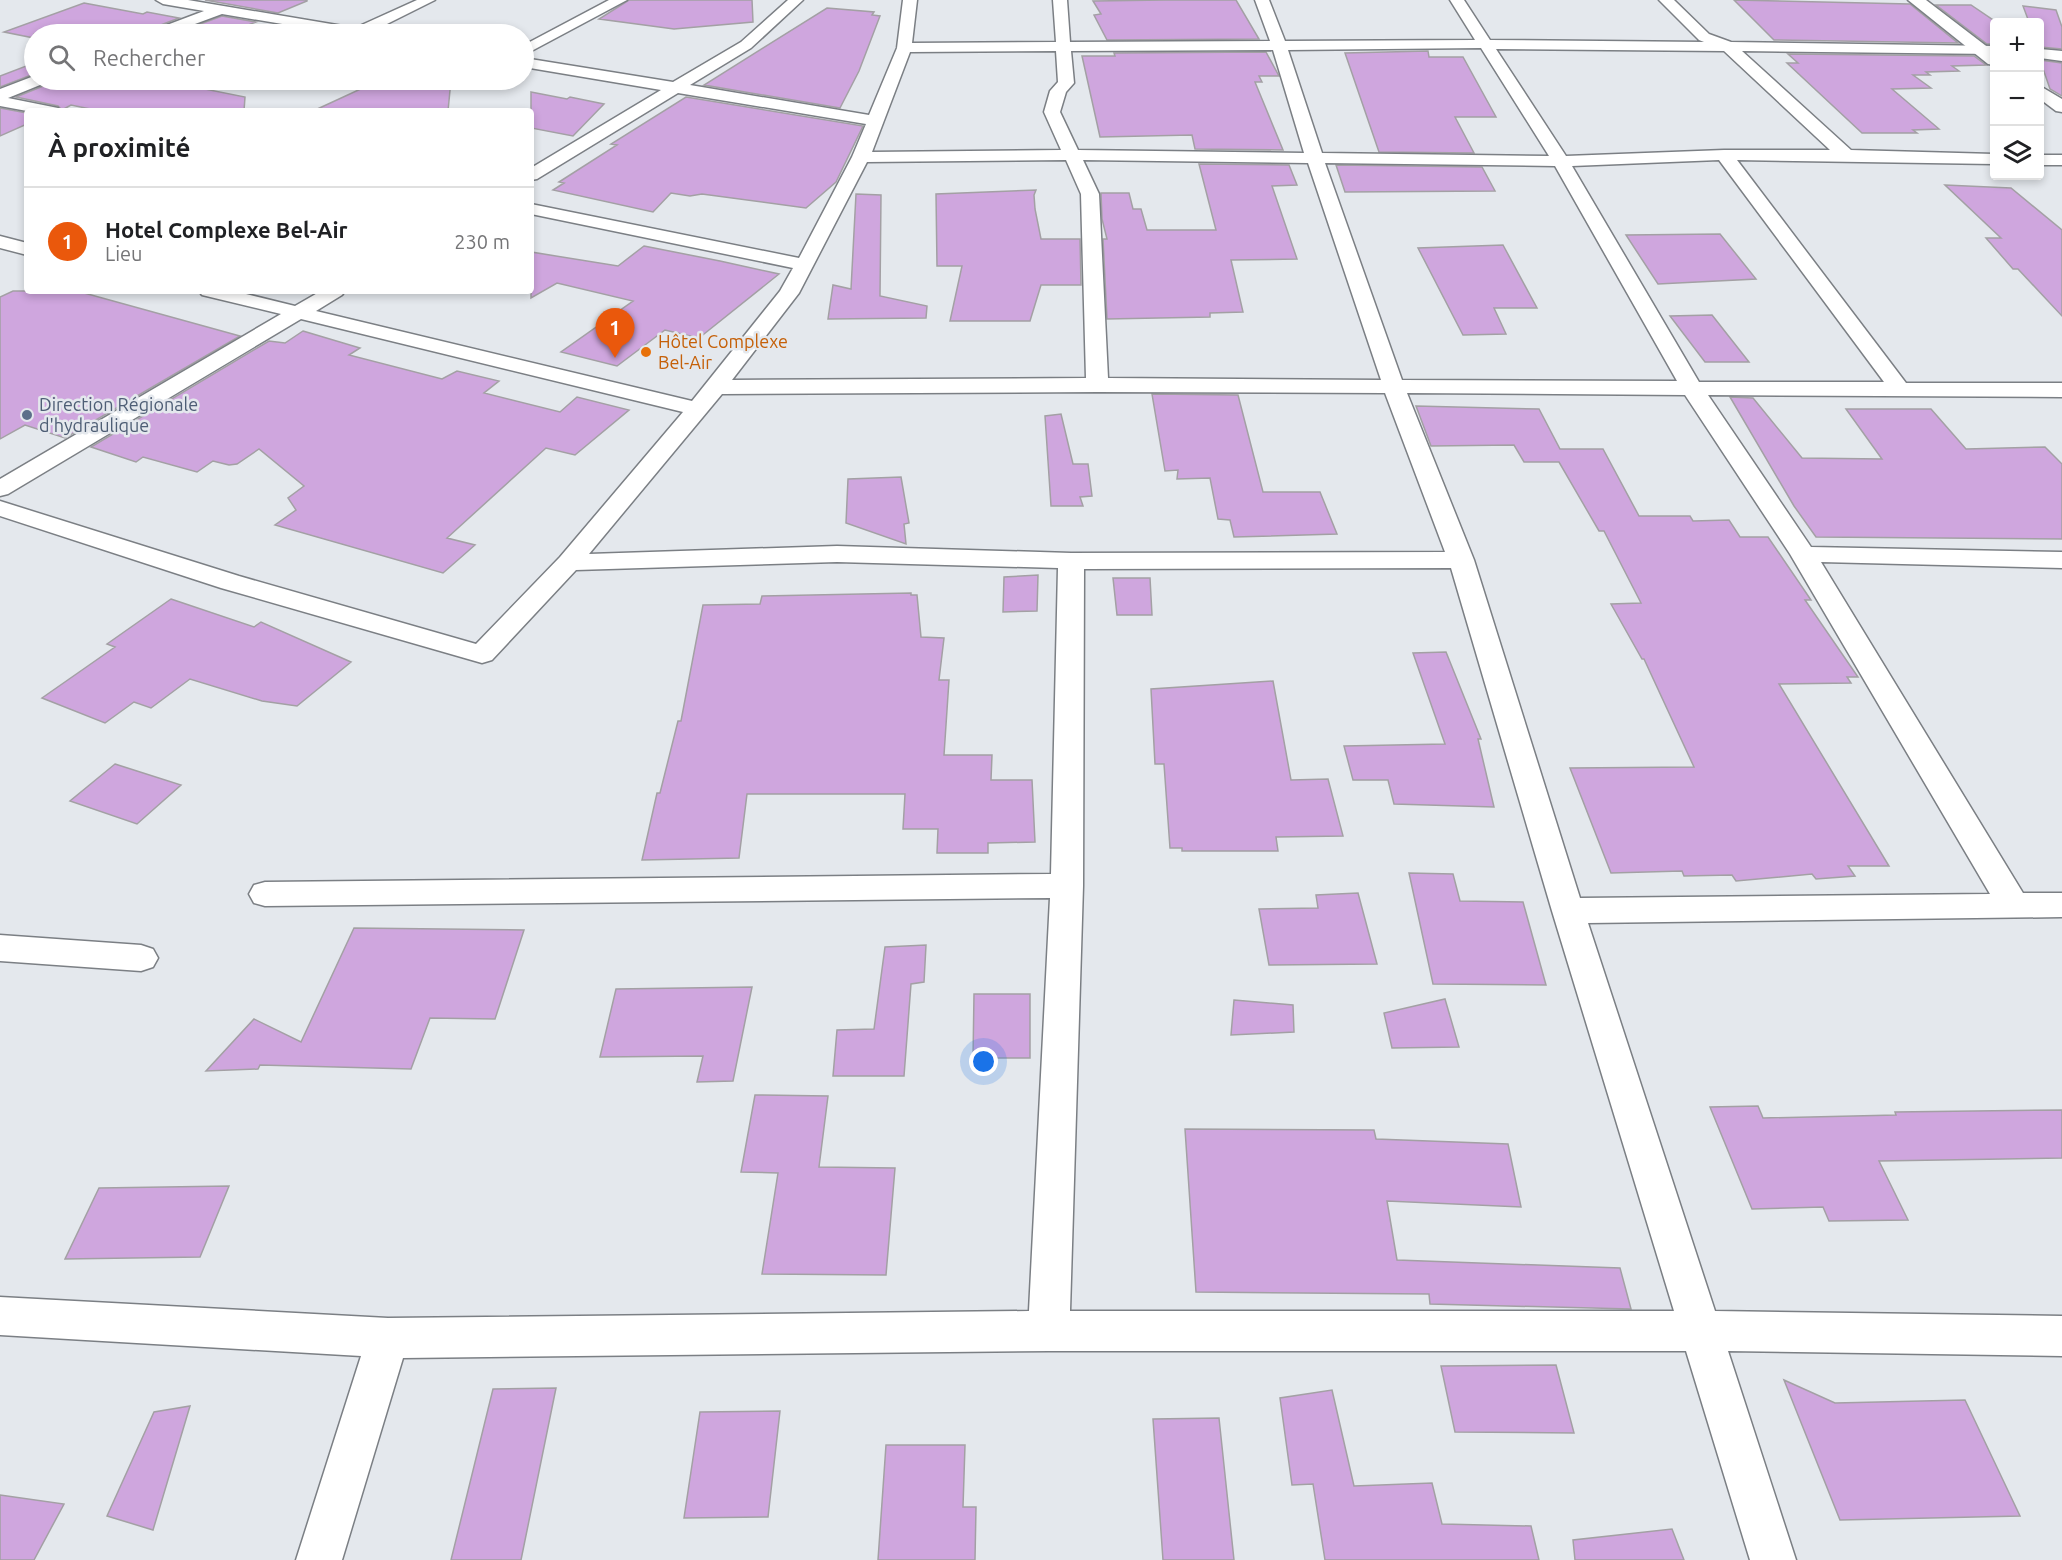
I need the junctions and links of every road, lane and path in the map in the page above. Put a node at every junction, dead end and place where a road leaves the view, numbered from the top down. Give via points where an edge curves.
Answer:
1 (163, 0) edge
2 (245, 0) edge
3 (428, 0) edge
4 (620, 0) edge
5 (796, 0) edge
6 (910, 0) edge
7 (1060, 0) edge
8 (1262, 0) edge
9 (1457, 0) edge
10 (1666, 0) edge
11 (1916, 0) edge
12 (220, 10) junction
13 (183, 24) edge
14 (302, 24) edge
15 (381, 24) edge
16 (1280, 44) junction
17 (1486, 44) junction
18 (534, 46) edge
19 (1064, 46) junction
20 (1727, 46) junction
21 (904, 48) junction
22 (1987, 50) edge
23 (2044, 54) edge
24 (2062, 56) edge
25 (534, 64) edge
26 (24, 85) edge
27 (678, 88) junction
28 (0, 94) edge
29 (2044, 94) edge
30 (0, 101) edge
31 (2061, 106) edge
32 (36, 108) edge
33 (874, 121) junction
34 (1072, 155) junction
35 (1724, 155) junction
36 (1846, 155) junction
37 (861, 157) junction
38 (1315, 159) junction
39 (1990, 159) edge
40 (1561, 160) junction
41 (2044, 160) edge
42 (2062, 160) edge
43 (534, 173) edge
44 (534, 210) edge
45 (0, 242) edge
46 (24, 248) edge
47 (805, 265) junction
48 (222, 294) edge
49 (330, 294) edge
50 (300, 312) junction
51 (1096, 385) junction
52 (716, 387) junction
53 (1394, 387) junction
54 (1692, 388) junction
55 (1900, 389) junction
56 (2062, 390) edge
57 (696, 409) junction
58 (0, 489) edge
59 (0, 508) edge
60 (1803, 554) junction
61 (1461, 560) junction
62 (2062, 560) edge
63 (1071, 561) junction
64 (569, 562) junction
65 (1068, 886) junction
66 (265, 894) dead end
67 (2062, 905) edge
68 (2014, 906) junction
69 (1568, 911) junction
70 (0, 948) edge
71 (141, 958) dead end
72 (0, 1316) edge
73 (1049, 1331) junction
74 (1700, 1331) junction
75 (2062, 1336) edge
76 (388, 1338) junction
77 (319, 1560) edge
78 (1773, 1560) edge

1 - 12 street
2 - 12 street
3 - 15 street
4 - 18 street
5 - 27 street via 746,45
6 - 21 street
7 - 19 street
8 - 16 street
9 - 17 street
10 - 20 street via 1704,37
11 - 22 street
12 - 13 street
12 - 14 street
16 - 17 street
16 - 19 street
16 - 38 street
17 - 20 street
17 - 40 street
19 - 21 street
19 - 34 street via 1066,83 1058,91 1052,112
20 - 22 street
20 - 36 street
21 - 33 street
23 - 24 street
25 - 27 street
26 - 28 street
27 - 33 street
27 - 43 street
29 - 31 street
30 - 32 street
33 - 37 street
34 - 37 street
34 - 38 street
34 - 51 street via 1090,194
35 - 36 street
35 - 40 street
35 - 55 street
36 - 39 street
37 - 47 street
38 - 40 street
38 - 53 street
40 - 54 street
41 - 42 street
44 - 47 street
45 - 46 street
47 - 52 street via 789,293
48 - 50 street
49 - 50 street
50 - 57 street
50 - 58 street
51 - 52 street
51 - 53 street
52 - 57 street
53 - 54 street
53 - 61 street
54 - 55 street
54 - 60 street
55 - 56 street
57 - 64 street
59 - 64 street via 230,582 482,654
60 - 62 street
60 - 68 street
61 - 63 street
61 - 69 street
63 - 64 street via 837,554
63 - 65 street
65 - 66 street
65 - 73 street
67 - 68 street
68 - 69 street
69 - 74 street
70 - 71 street
72 - 76 street
73 - 74 street
73 - 76 street
74 - 75 street
74 - 78 street
76 - 77 street

